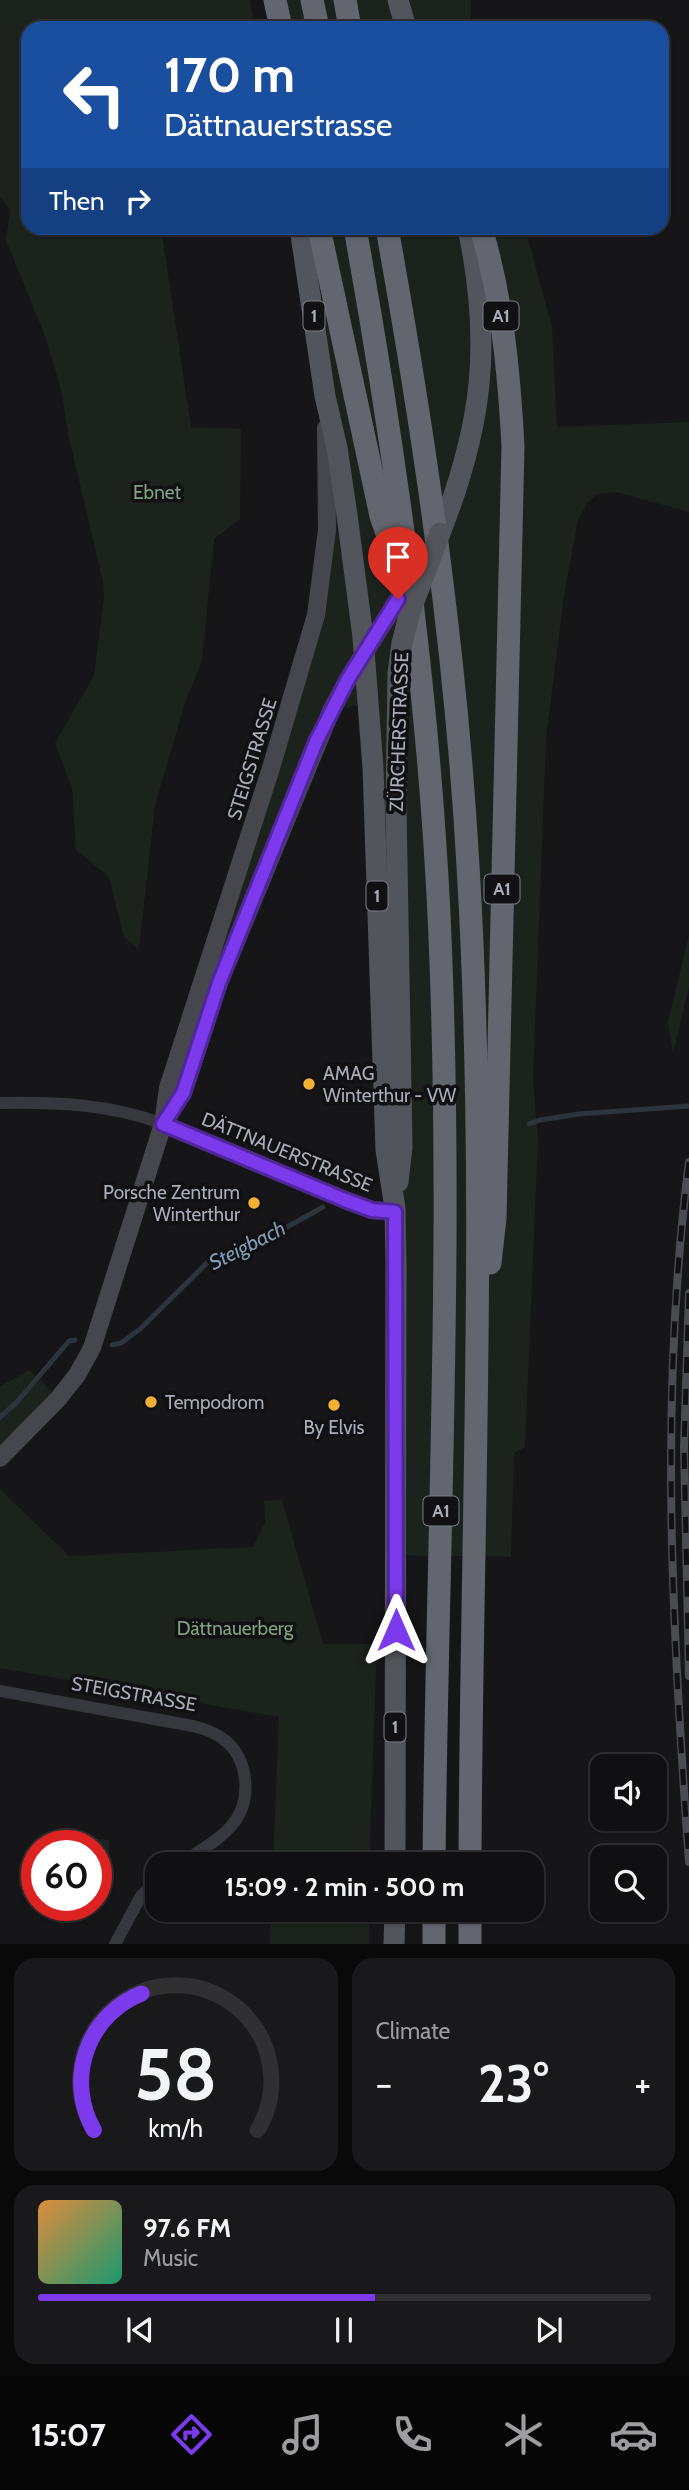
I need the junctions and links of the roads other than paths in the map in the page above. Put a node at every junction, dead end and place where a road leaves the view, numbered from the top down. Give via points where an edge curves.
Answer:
1 (265, 0) edge
2 (275, 0) edge
3 (312, 0) edge
4 (345, 0) edge
5 (398, 0) edge
6 (269, 21) edge
7 (280, 21) edge
8 (316, 21) edge
9 (349, 21) edge
10 (404, 21) edge
11 (301, 235) edge
12 (321, 235) edge
13 (356, 235) edge
14 (388, 235) edge
15 (469, 235) edge
16 (483, 235) edge
17 (325, 397) junction
18 (440, 533) junction
19 (414, 608) junction
20 (0, 1103) edge
21 (163, 1124) junction
22 (395, 1210) junction
23 (477, 1371) junction
24 (0, 1458) edge
25 (0, 1691) edge
26 (197, 1852) edge
27 (395, 1852) edge
28 (435, 1852) edge
29 (470, 1852) edge
30 (145, 1892) edge
31 (394, 1922) edge
32 (434, 1922) edge
33 (470, 1922) edge
34 (115, 1944) edge
35 (394, 1944) edge
36 (434, 1944) edge
37 (470, 1944) edge

1 - 6 main road
2 - 7 highway
3 - 8 highway
4 - 9 highway
5 - 10 main road
11 - 17 main road, ZÜRCHERSTRASSE / 1
12 - 19 highway, A1 via 381,516
13 - 19 highway, A1
14 - 23 highway, A1 via 435,519 463,790 475,1042
15 - 18 main road, ZÜRCHERSTRASSE / 1 via 479,299 481,376 476,420
16 - 23 highway, A1 via 494,274 507,364 513,486 495,1218
17 - 21 main road, STEIGSTRASSE via 327,530 316,614 168,1088
17 - 22 main road, ZÜRCHERSTRASSE / 1 via 348,515 369,703 386,1150
18 - 21 main road, STEIGSTRASSE, bridge via 331,711 223,972 183,1093
18 - 22 main road, ZÜRCHERSTRASSE / 1, bridge via 410,612 398,673 402,1147
19 - 28 highway, A1 via 434,826 443,1043 445,1274
20 - 21 street, DÄTTNAUERSTRASSE via 75,1104
21 - 22 main road, DÄTTNAUERSTRASSE via 345,1200 372,1210
21 - 24 main road, STEIGSTRASSE via 92,1348 58,1399
22 - 27 main road, ZÜRCHERSTRASSE / 1
23 - 29 highway, A1
25 - 26 street, STEIGSTRASSE via 193,1726 227,1742 243,1769 242,1807 231,1827
30 - 34 street
31 - 35 main road
32 - 36 highway
33 - 37 highway

